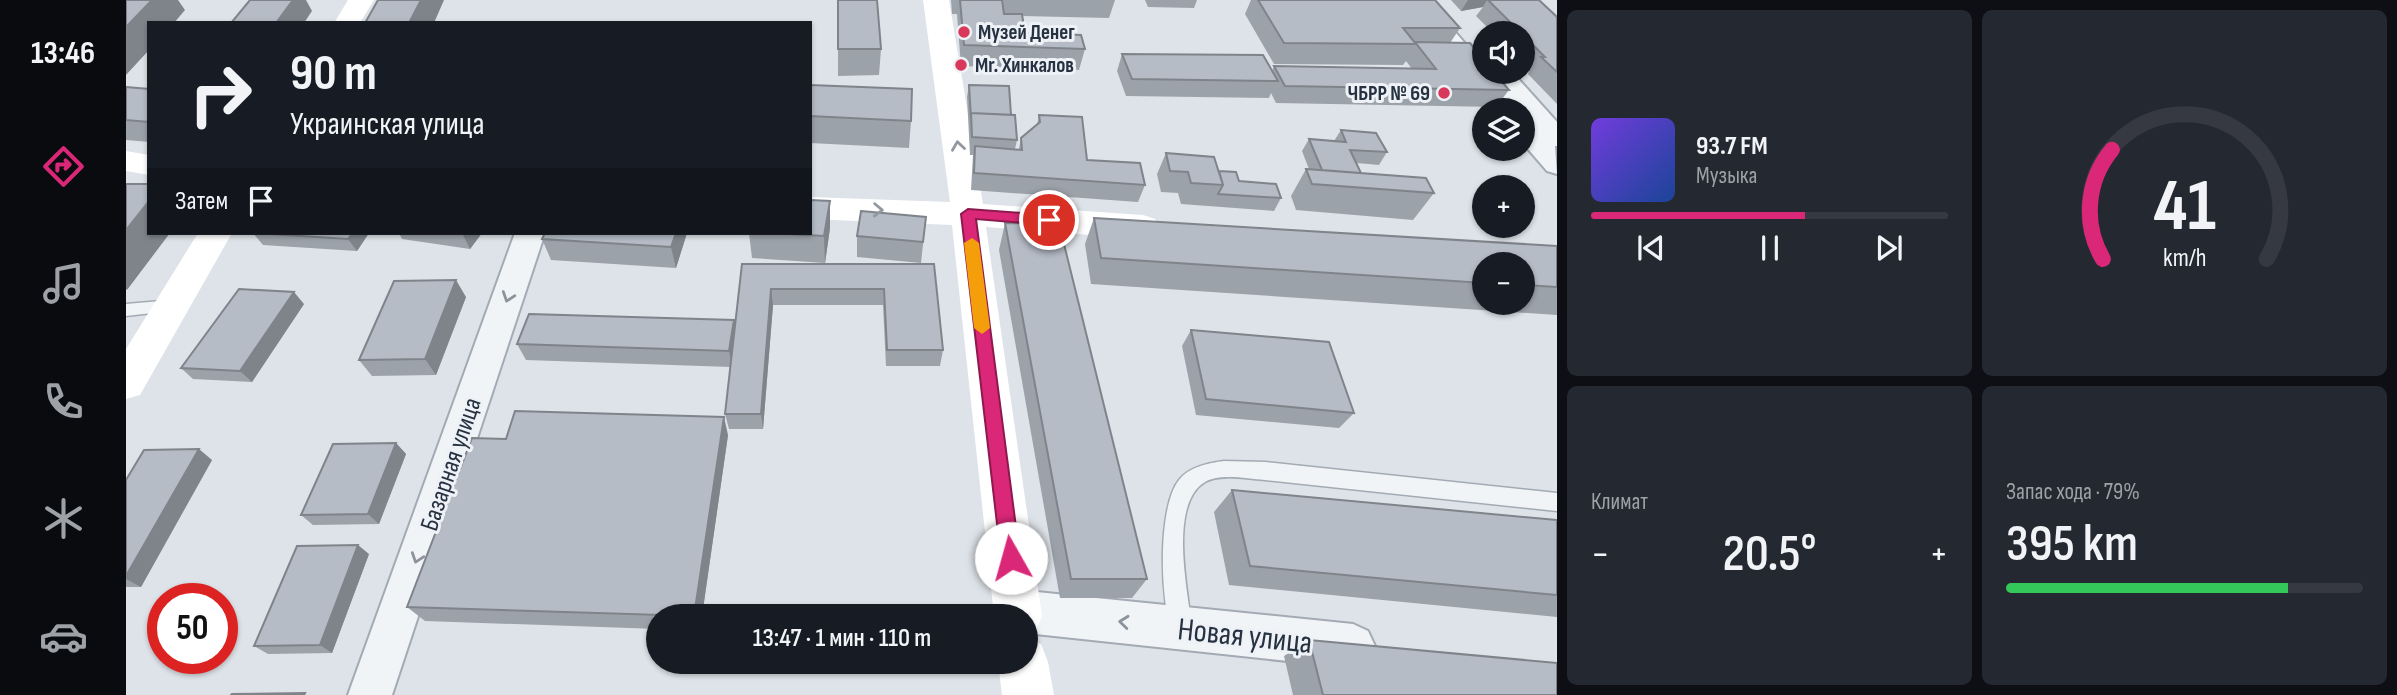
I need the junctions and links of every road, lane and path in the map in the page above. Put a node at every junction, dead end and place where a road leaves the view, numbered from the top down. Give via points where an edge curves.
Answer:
1 (361, 0) edge
2 (936, 0) edge
3 (1430, 6) edge
4 (348, 21) edge
5 (1472, 45) edge
6 (1509, 84) edge
7 (1501, 98) edge
8 (1557, 138) edge
9 (1535, 140) edge
10 (1557, 165) edge
11 (812, 208) edge
12 (968, 214) junction
13 (1177, 230) edge
14 (214, 235) edge
15 (529, 235) edge
16 (172, 306) junction
17 (126, 310) edge
18 (126, 383) edge
19 (1557, 502) edge
20 (1017, 604) edge
21 (1038, 616) edge
22 (1181, 628) junction
23 (1390, 650) edge
24 (1025, 674) edge
25 (370, 695) edge
26 (1028, 695) edge

1 - 4 main road
12 -> 2 main road
3 - 5 street
3 - 7 street
6 - 8 street
9 - 10 street
11 -> 12 main road
12 - 13 main road
12 - 20 main road
14 - 16 main road
15 -> 25 street, Базарная улица
16 - 17 lane
16 - 18 main road
19 - 22 lane via 1265,471 1227,469 1198,475 1181,492 1172,521
22 -> 21 street, Новая улица
22 - 23 street, Новая улица
24 - 26 main road

